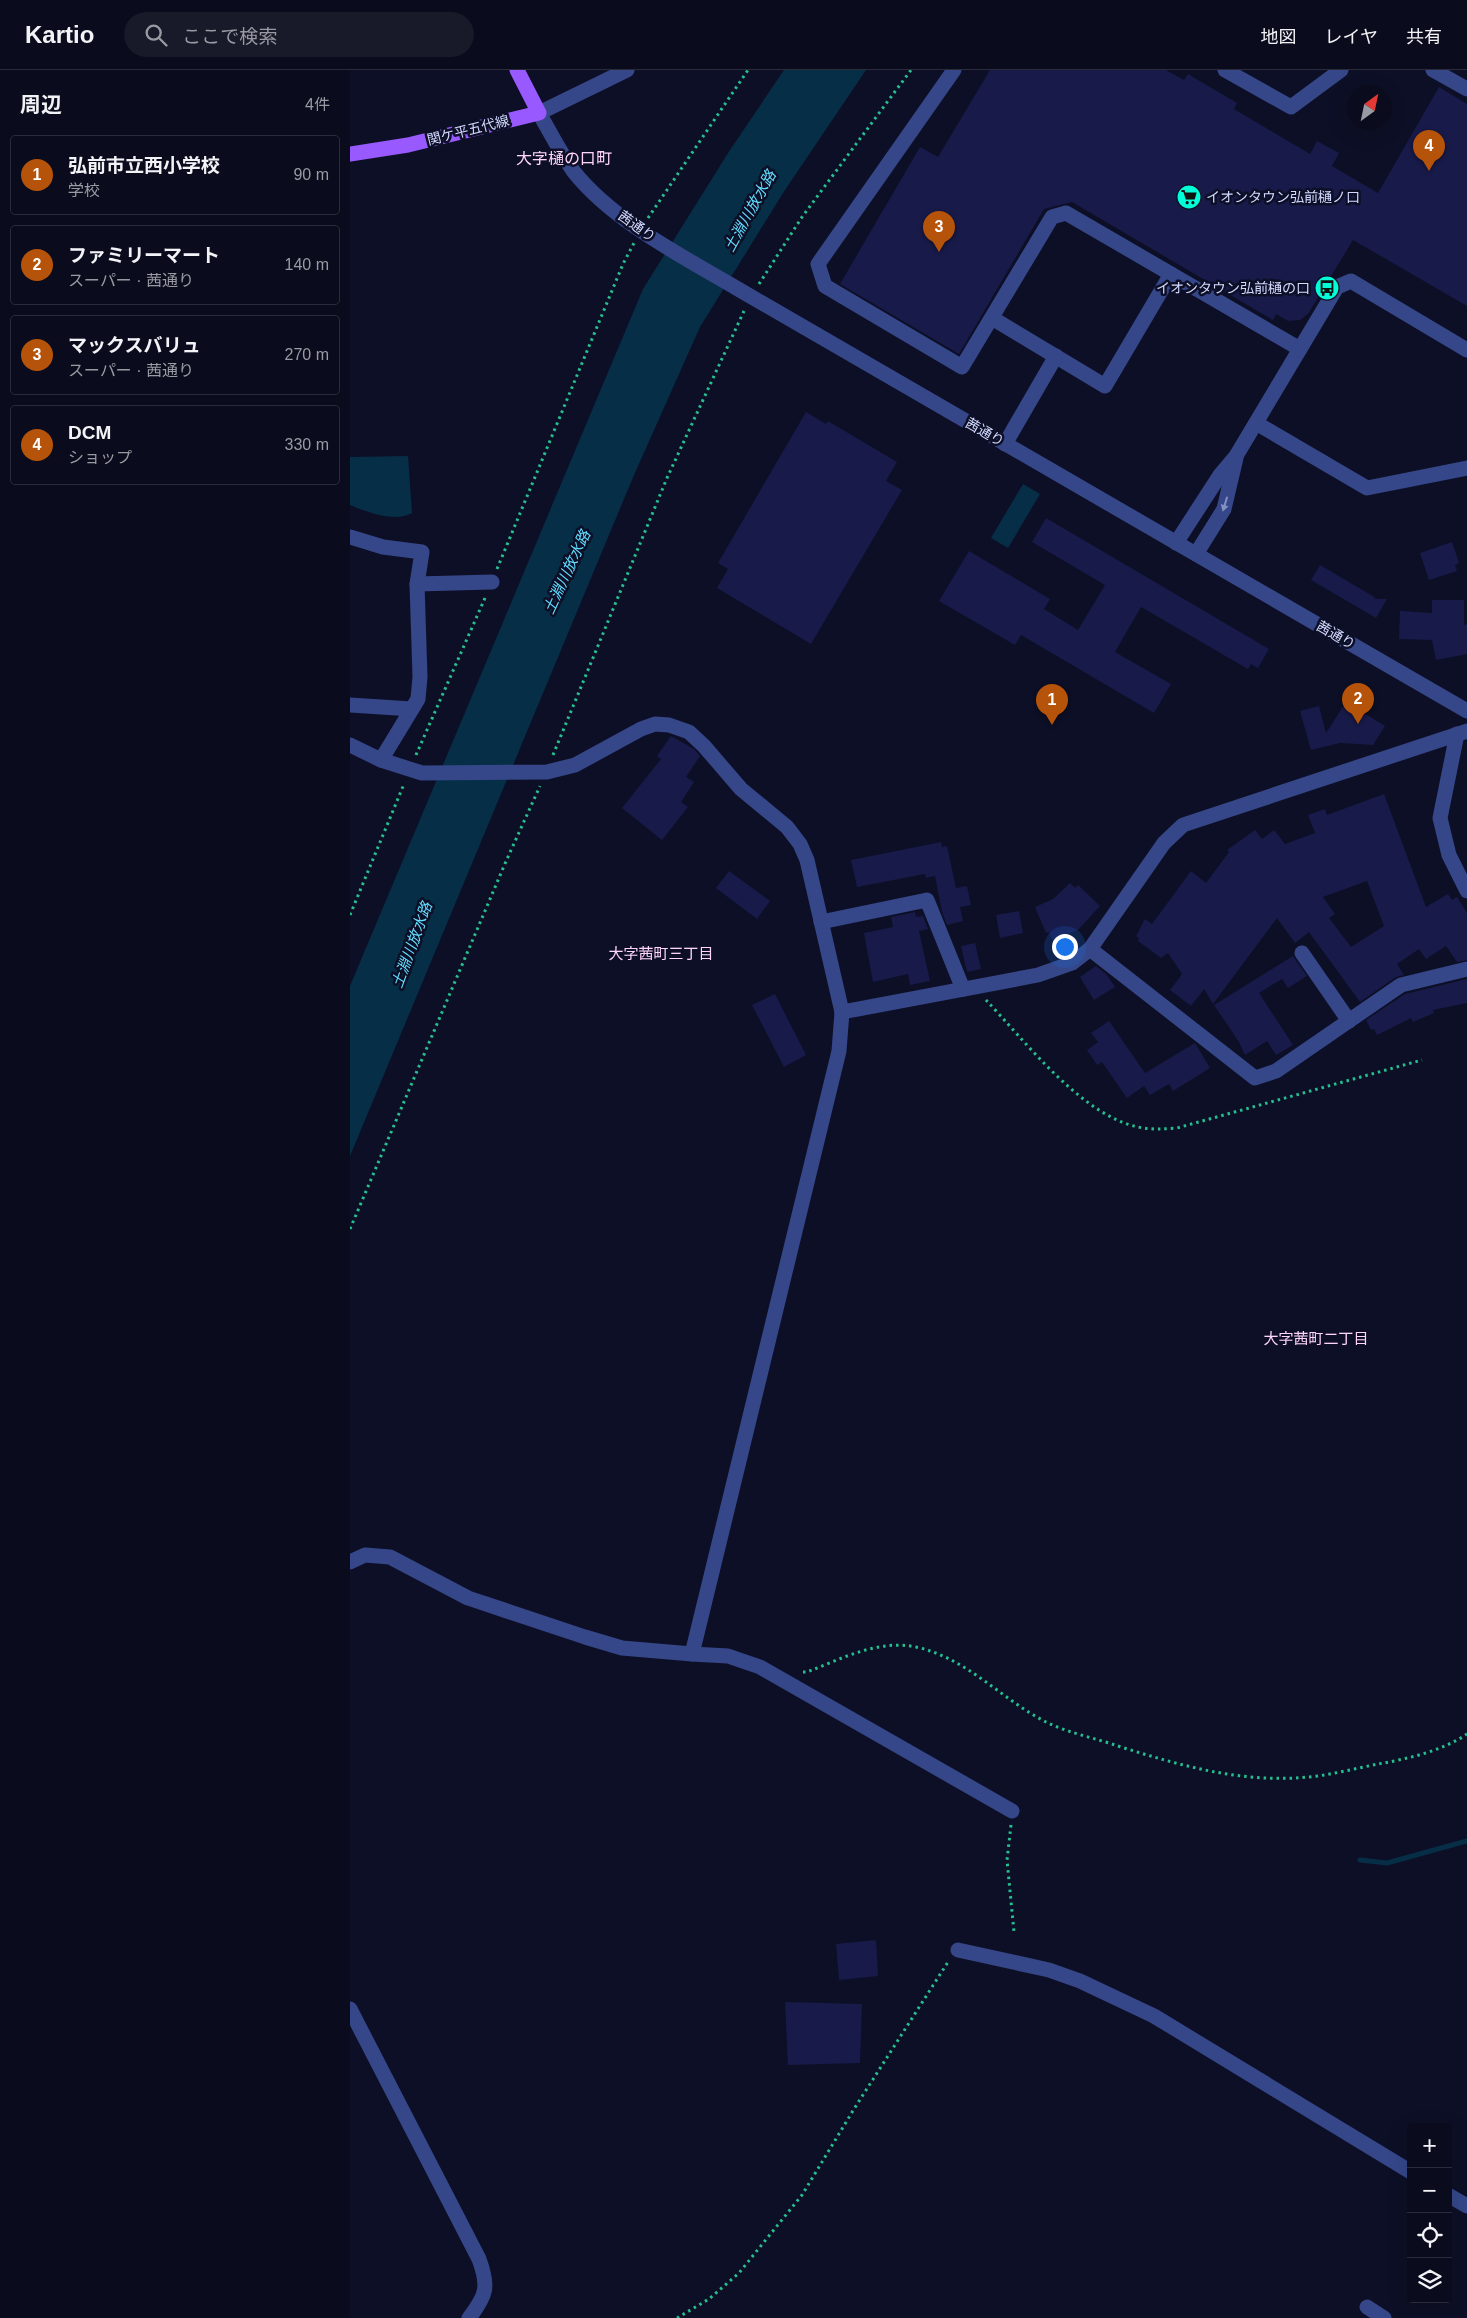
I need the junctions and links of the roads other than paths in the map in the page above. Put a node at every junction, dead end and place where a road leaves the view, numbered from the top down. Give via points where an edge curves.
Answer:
1 (517, 70) edge
2 (627, 70) edge
3 (954, 70) edge
4 (1225, 70) edge
5 (1341, 70) edge
6 (1433, 70) edge
7 (1467, 89) edge
8 (539, 113) junction
9 (350, 154) edge
10 (1171, 274) junction
11 (992, 318) junction
12 (1300, 349) junction
13 (1467, 350) edge
14 (1056, 356) junction
15 (1256, 423) junction
16 (1005, 444) junction
17 (1236, 456) junction
18 (1467, 468) edge
19 (350, 537) edge
20 (1176, 543) junction
21 (1196, 554) junction
22 (492, 582) road end
23 (417, 584) junction
24 (350, 705) edge
25 (412, 710) junction
26 (1467, 711) edge
27 (1462, 732) edge
28 (350, 745) edge
29 (381, 760) junction
30 (1467, 891) edge
31 (821, 922) junction
32 (1090, 949) junction
33 (1302, 952) dead end
34 (1467, 969) edge
35 (968, 988) junction
36 (842, 1012) junction
37 (1349, 1021) junction
38 (350, 1562) edge
39 (692, 1654) junction
40 (1012, 1811) road end
41 (958, 1950) road end
42 (350, 2009) edge
43 (1407, 2170) edge
44 (1452, 2197) edge
45 (1467, 2206) edge
46 (1367, 2307) dead end
47 (469, 2318) edge
48 (1384, 2318) edge

1 - 8 main road
2 - 8 street
3 - 11 street via 818,264 825,286 962,367
4 - 5 street via 1291,107
6 - 7 street
8 - 9 main road, 関ケ平五代線 via 408,145
8 - 16 street, 茜通り via 574,172 641,230
10 - 11 street via 1066,213 1052,217
10 - 12 street
10 - 14 street via 1105,386
11 - 14 street
12 - 13 street via 1337,287 1351,281
12 - 15 street
14 - 16 street
15 - 17 street
15 - 18 street via 1367,488
16 - 20 street, 茜通り
17 - 20 street
17 -> 21 street via 1224,509
19 - 23 street via 383,547 422,552
20 - 21 street, 茜通り
21 - 26 street, 茜通り
22 - 23 street
23 - 25 street via 420,677 418,699
24 - 25 street
25 - 29 street
27 - 30 street via 1440,818 1449,856
27 - 32 street via 1183,825 1164,843
28 - 29 street
29 - 31 street via 416,771 547,772 575,765 655,724 689,732 741,789 788,827 800,844 807,860
31 - 35 street via 927,900
31 - 36 street
32 - 35 street via 1072,963 1038,975
32 - 37 street via 1255,1078 1276,1071
33 - 37 street
34 - 37 street via 1401,985
35 - 36 street
36 - 39 street via 838,1051
38 - 39 street via 365,1555 390,1557 468,1598 585,1637 622,1648
39 - 40 street via 728,1656 760,1667
41 - 43 street via 1049,1970 1146,2012
42 - 47 street via 479,2259 486,2280 483,2300
44 - 45 street
46 - 48 street

